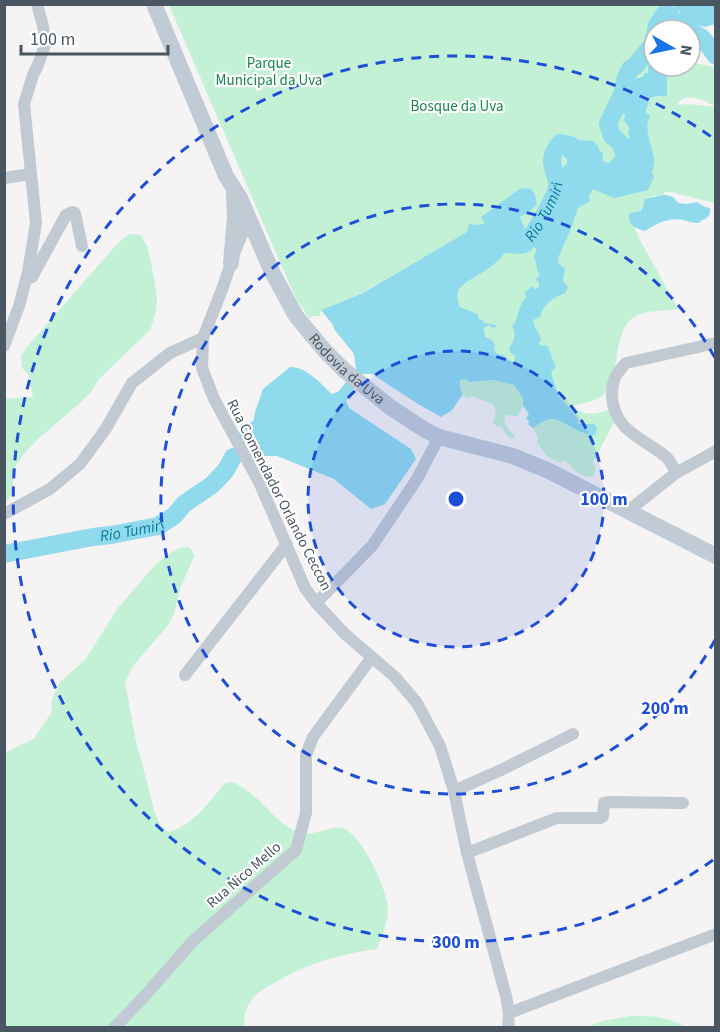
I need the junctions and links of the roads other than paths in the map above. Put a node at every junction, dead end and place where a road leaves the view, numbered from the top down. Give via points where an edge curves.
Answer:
1 (37, 4) edge
2 (154, 4) edge
3 (31, 174) junction
4 (4, 178) edge
5 (234, 188) junction
6 (249, 218) junction
7 (82, 246) dead end
8 (231, 262) junction
9 (26, 279) junction
10 (203, 338) junction
11 (716, 343) edge
12 (4, 346) edge
13 (439, 437) junction
14 (716, 451) edge
15 (676, 473) junction
16 (628, 512) junction
17 (4, 514) edge
18 (286, 544) junction
19 (716, 556) edge
20 (316, 603) junction
21 (372, 657) junction
22 (185, 675) dead end
23 (573, 734) dead end
24 (454, 790) junction
25 (683, 803) dead end
26 (467, 853) junction
27 (716, 934) edge
28 (509, 1013) junction
29 (114, 1028) edge
30 (508, 1028) edge

1 - 3 street via 45,45 24,104
2 - 5 street, Rodovia da Uva
3 - 4 street
3 - 9 street via 36,224
5 - 6 street, Rodovia da Uva
5 - 8 street
6 - 8 street, Rua Comendador Orlando Ceccon
6 - 13 street, Rodovia da Uva via 296,315 325,351 390,407
7 - 9 street via 72,212 66,215 32,277
8 - 10 street, Rua Comendador Orlando Ceccon
9 - 12 street
10 - 17 street via 170,353 132,383 80,464 50,489
10 - 18 street, Rua Comendador Orlando Ceccon via 202,368 214,399 260,484
11 - 15 street via 626,363 612,385 613,405 623,425 668,458
13 - 16 street, Rodovia da Uva via 525,461
13 - 20 street via 417,480 372,546
14 - 15 street
15 - 16 street
16 - 19 street, Rodovia da Uva
18 - 20 street, Rua Comendador Orlando Ceccon via 305,588
18 - 22 street
20 - 21 street, Rua Comendador Orlando Ceccon
21 - 24 street, Rua Comendador Orlando Ceccon via 417,704 441,746
21 - 29 street, Rua Nico Mello via 313,737 306,755 306,813 296,850 192,940
23 - 24 street
24 - 26 street, Rua Comendador Orlando Ceccon
25 - 26 street via 604,803 601,818 557,818
26 - 28 street, Rua Comendador Orlando Ceccon
27 - 28 street
28 - 30 street, Rua Comendador Orlando Ceccon

